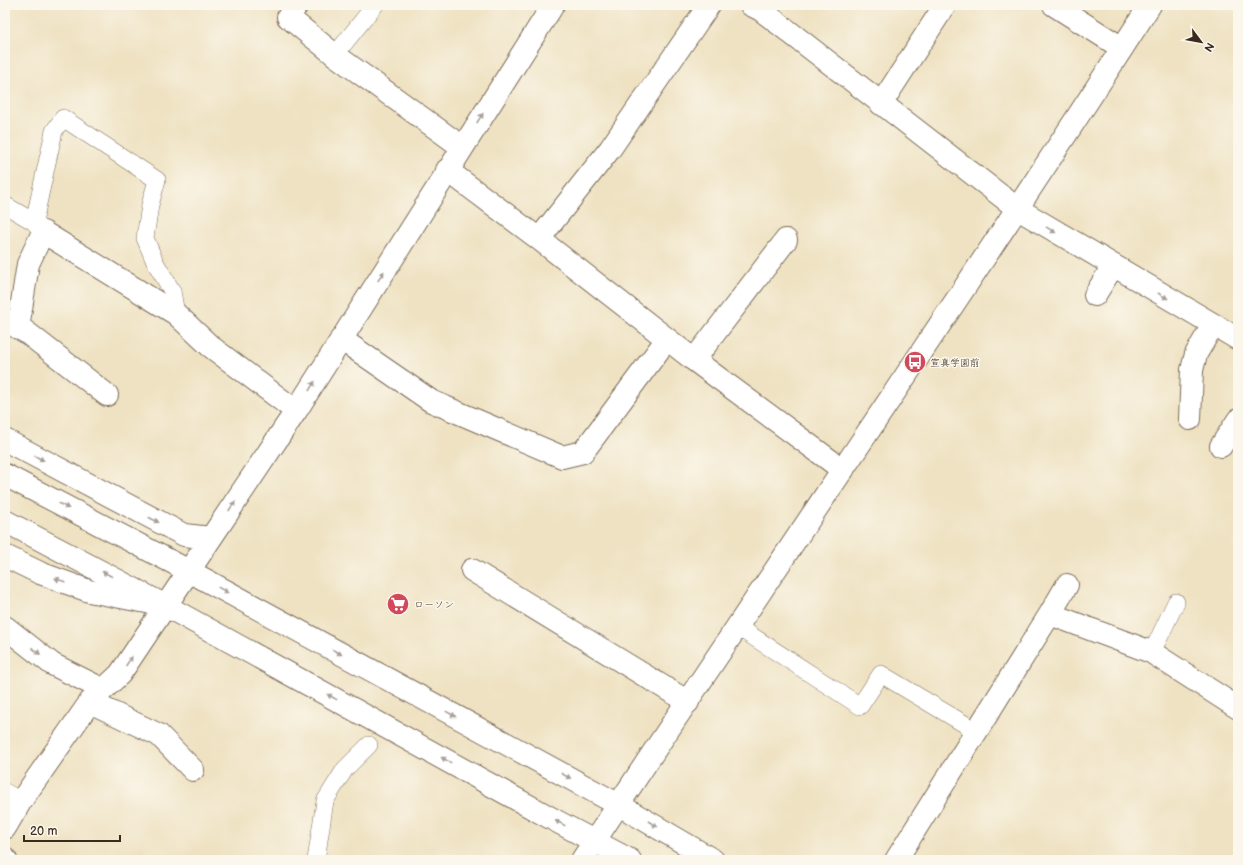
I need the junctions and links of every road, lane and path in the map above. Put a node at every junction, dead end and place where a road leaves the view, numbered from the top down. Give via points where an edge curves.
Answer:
1 (297, 5) edge
2 (375, 5) edge
3 (553, 5) edge
4 (710, 5) edge
5 (945, 5) edge
6 (1054, 5) edge
7 (1150, 5) edge
8 (759, 7) edge
9 (1122, 48) junction
10 (335, 55) junction
11 (881, 104) junction
12 (462, 147) junction
13 (447, 170) junction
14 (5, 205) edge
15 (1018, 209) junction
16 (38, 227) junction
17 (539, 239) junction
18 (786, 240) dead end
19 (1113, 266) junction
20 (1095, 295) dead end
21 (176, 314) junction
22 (12, 324) edge
23 (1213, 325) junction
24 (341, 339) junction
25 (667, 339) junction
26 (1238, 339) edge
27 (694, 360) junction
28 (107, 395) dead end
29 (296, 411) junction
30 (1190, 419) dead end
31 (1238, 420) edge
32 (5, 440) edge
33 (1221, 446) dead end
34 (843, 470) junction
35 (5, 475) edge
36 (5, 521) edge
37 (211, 538) junction
38 (5, 556) edge
39 (472, 570) dead end
40 (189, 571) junction
41 (1067, 585) dead end
42 (1176, 602) dead end
43 (166, 606) junction
44 (1050, 614) junction
45 (5, 627) edge
46 (738, 627) junction
47 (1151, 652) junction
48 (96, 696) junction
49 (688, 702) junction
50 (1238, 708) edge
51 (976, 731) junction
52 (369, 745) dead end
53 (193, 770) dead end
54 (13, 797) edge
55 (619, 805) junction
56 (5, 828) edge
57 (594, 842) junction
58 (316, 860) edge
59 (582, 860) edge
60 (630, 860) edge
61 (713, 860) edge
62 (896, 860) edge

1 - 10 street via 288,17
2 - 10 lane
12 -> 3 street
4 - 17 street via 610,149
5 - 11 street
6 - 9 street
7 - 9 street
8 - 11 street
9 - 15 street
10 - 12 street
11 - 15 street
12 - 13 street
13 - 17 street
24 -> 13 street
14 - 16 lane
15 -> 19 street
15 - 34 street
16 - 21 street
16 - 21 lane via 54,131 63,118 157,180 145,238 172,291
16 - 22 street
17 - 25 street
18 - 27 street
19 - 20 street
19 -> 23 street
21 - 29 street via 210,346
22 - 28 street
23 - 26 street
23 - 30 street via 1196,354 1192,370
24 - 25 street via 432,401 562,457 583,452
29 -> 24 street
25 - 27 street
27 - 34 street
37 -> 29 street
31 - 33 street
32 -> 37 street via 184,536
34 - 46 street
35 -> 40 street
43 -> 36 street
37 - 40 street
43 -> 38 street via 89,591 40,573
39 - 49 street
40 - 43 street
40 -> 55 street
41 - 44 street
42 - 47 lane
48 -> 43 street via 120,674
57 -> 43 street
44 - 47 street
44 - 51 street
45 -> 48 street
46 - 49 street
46 - 51 lane via 860,706 881,674
47 - 50 street
48 - 53 street via 158,735
48 - 54 street
49 - 55 street
51 - 62 street
52 - 58 lane via 345,769 325,800
54 - 56 street
55 - 57 street
55 -> 61 street
57 - 59 street
57 - 60 street

